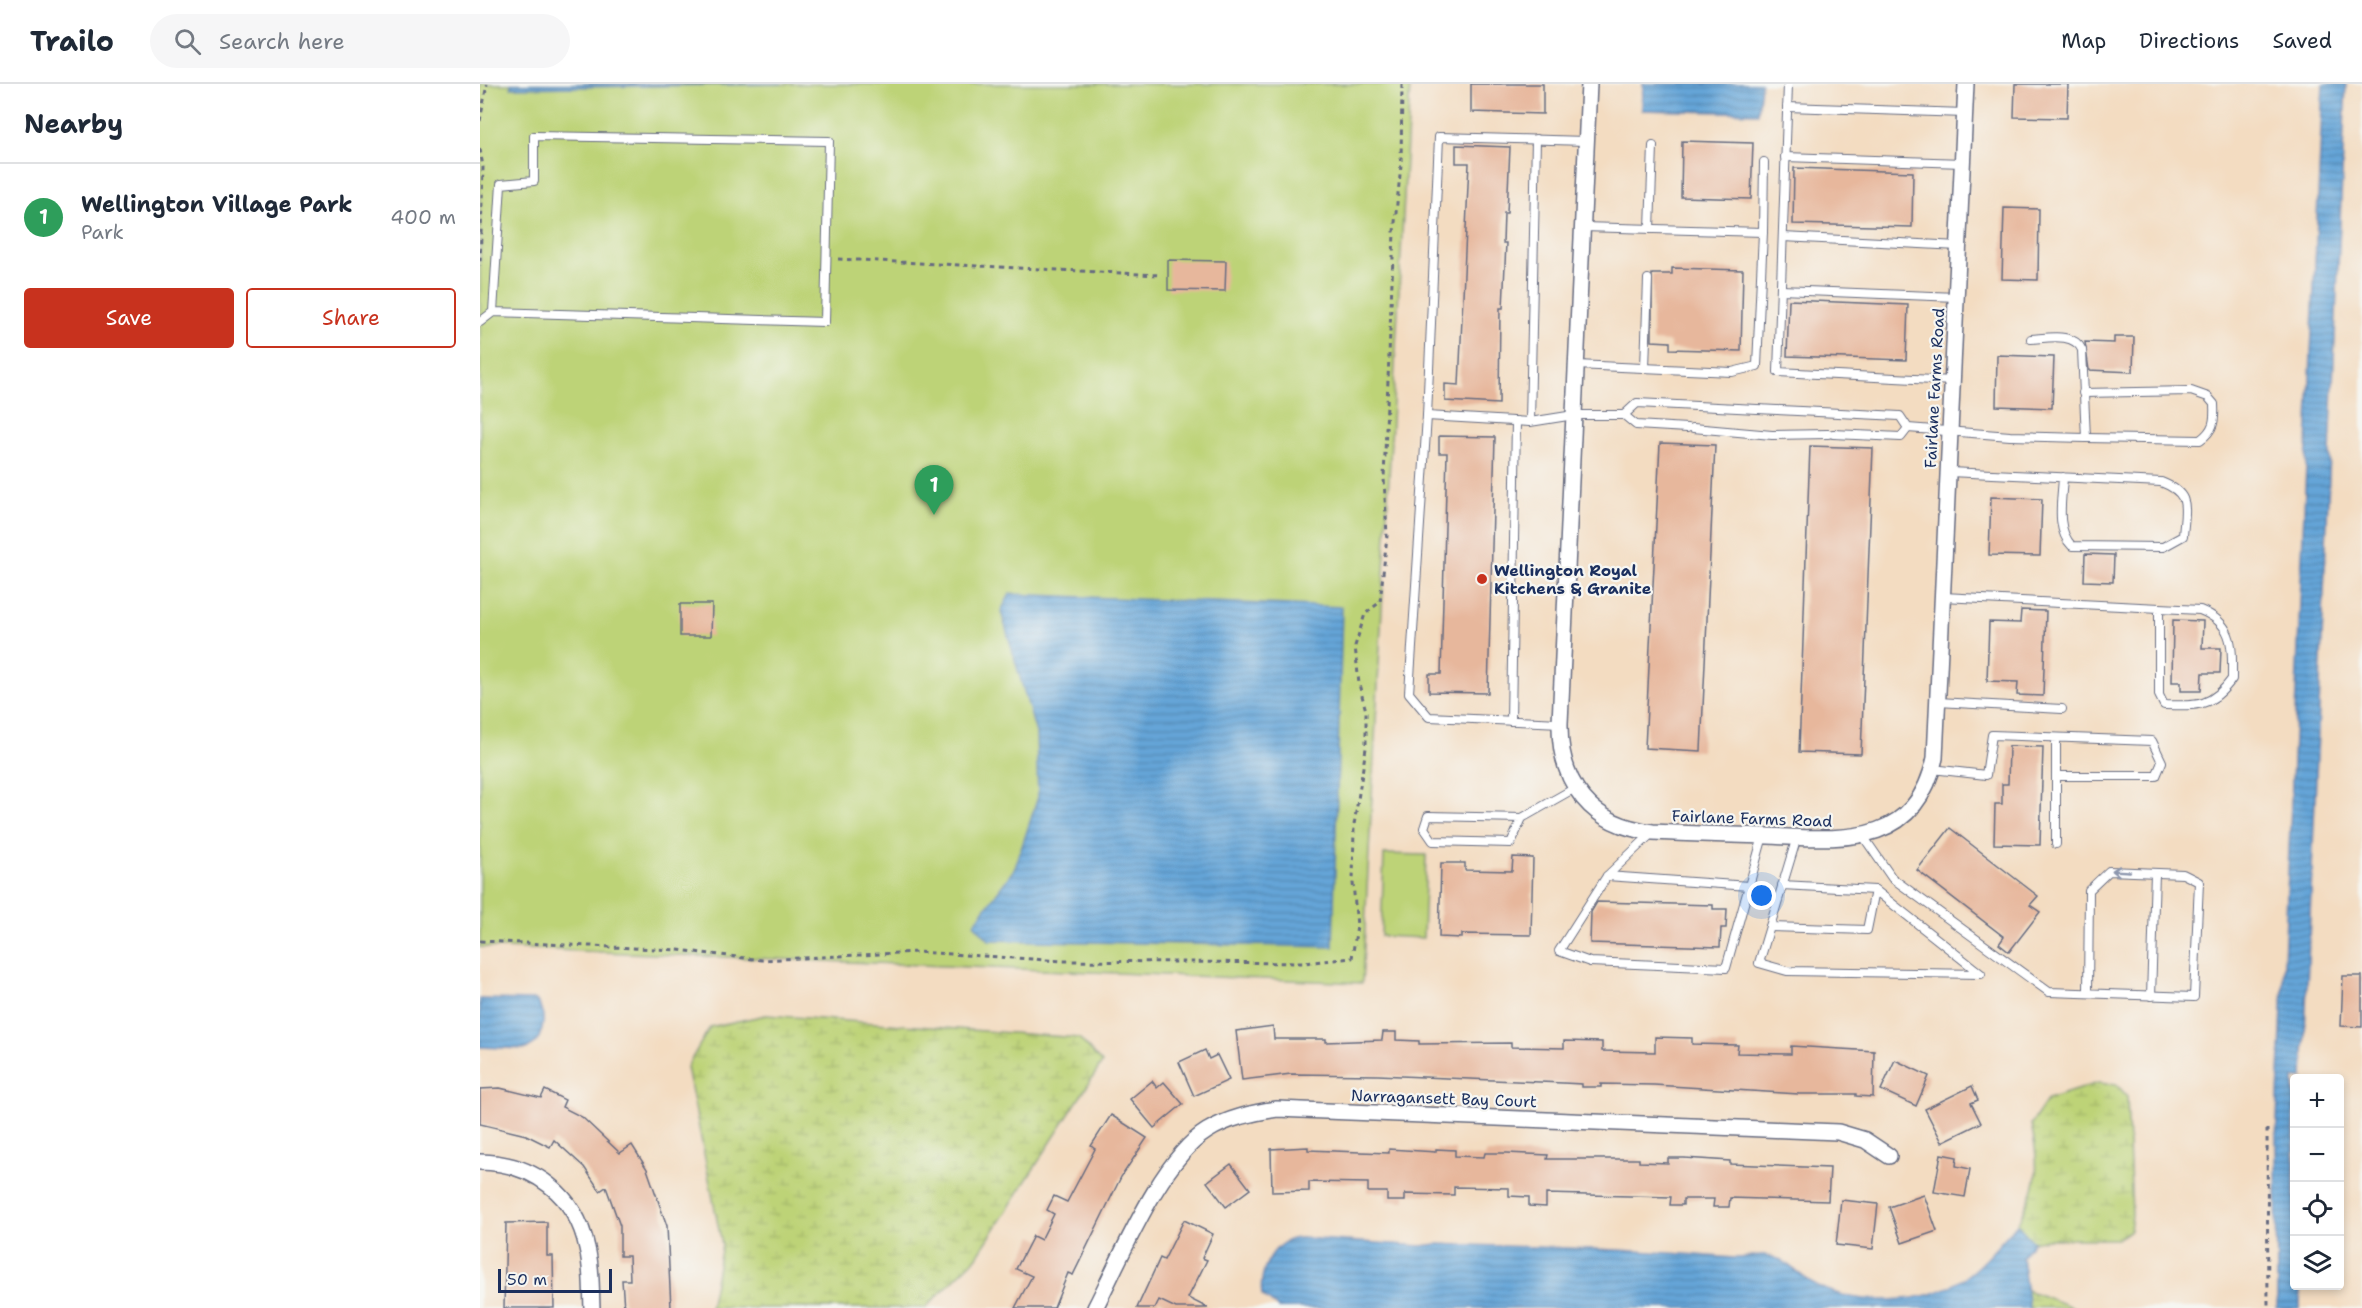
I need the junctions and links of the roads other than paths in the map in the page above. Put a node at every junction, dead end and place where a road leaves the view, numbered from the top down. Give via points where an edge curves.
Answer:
1 (1589, 84) edge
2 (1788, 84) edge
3 (1966, 84) edge
4 (1787, 107) junction
5 (1965, 113) junction
6 (1536, 139) junction
7 (1586, 141) junction
8 (1653, 146) dead end
9 (1785, 157) junction
10 (1764, 162) dead end
11 (1963, 163) junction
12 (1582, 227) junction
13 (1650, 229) junction
14 (1763, 232) junction
15 (1782, 237) junction
16 (1959, 246) junction
17 (1648, 279) dead end
18 (1781, 290) junction
19 (1957, 297) junction
20 (493, 312) junction
21 (480, 322) edge
22 (2031, 339) dead end
23 (1576, 365) junction
24 (1645, 368) junction
25 (1953, 381) junction
26 (2083, 393) junction
27 (1623, 415) junction
28 (1427, 416) junction
29 (1574, 416) junction
30 (1516, 421) junction
31 (1530, 422) junction
32 (1908, 428) junction
33 (1951, 430) junction
34 (2086, 438) junction
35 (1949, 472) junction
36 (2063, 477) junction
37 (1943, 597) junction
38 (2159, 608) junction
39 (1938, 702) junction
40 (2062, 709) dead end
41 (1511, 721) junction
42 (1560, 723) junction
43 (2056, 738) junction
44 (1932, 769) junction
45 (2056, 776) junction
46 (1575, 788) junction
47 (1522, 818) junction
48 (1653, 832) junction
49 (1763, 836) junction
50 (1863, 836) junction
51 (1797, 837) junction
52 (2056, 844) dead end
53 (2155, 873) junction
54 (1607, 876) junction
55 (1782, 885) junction
56 (1749, 886) junction
57 (1875, 890) junction
58 (1770, 927) junction
59 (2088, 993) junction
60 (2151, 996) junction
61 (1889, 1156) dead end
62 (480, 1162) edge
63 (592, 1308) edge
64 (1095, 1308) edge

1 - 7 street, Fairlane Farms Road
2 - 4 lane
3 - 5 street, Fairlane Farms Road
4 - 5 lane
4 - 9 lane
5 - 11 street, Fairlane Farms Road
6 - 7 lane
6 - 28 lane via 1439,137
6 - 31 lane
7 - 12 street, Fairlane Farms Road
8 - 13 lane
9 - 11 lane
9 - 15 lane
10 - 14 lane
11 - 16 street, Fairlane Farms Road
12 - 13 lane
12 - 23 street, Fairlane Farms Road
13 - 14 lane
14 - 24 lane via 1757,366 1732,372
15 - 16 lane
15 - 18 lane
16 - 19 street, Fairlane Farms Road
17 - 24 lane
18 - 19 lane
18 - 25 lane via 1778,372
19 - 25 street, Fairlane Farms Road
20 - 20 lane via 825,322 829,141 534,136 534,182 501,184
20 - 21 lane
22 - 26 lane via 2068,338 2080,344
23 - 24 lane
23 - 29 street, Fairlane Farms Road
25 - 33 street, Fairlane Farms Road
26 - 34 lane
26 - 34 lane via 2191,391 2214,404 2215,422 2210,433 2200,440
27 - 29 lane
27 - 32 lane via 1636,425 1772,435 1901,437
27 - 32 lane via 1636,403 1766,408 1900,416
28 - 30 lane
28 - 41 lane via 1409,693 1429,717
29 - 31 lane
29 - 42 street, Fairlane Farms Road
30 - 31 lane
30 - 41 lane
32 - 33 lane
33 - 34 lane
33 - 35 street, Fairlane Farms Road
35 - 36 lane
35 - 37 street, Fairlane Farms Road
36 - 36 lane via 2161,482 2177,488 2186,501 2183,536 2163,548 2072,546 2065,539 2061,519
37 - 38 lane
37 - 39 street, Fairlane Farms Road
38 - 38 lane via 2200,610 2213,615 2225,628 2231,639 2232,679 2212,701 2194,706 2164,705 2159,695
39 - 40 lane
39 - 44 street, Fairlane Farms Road
41 - 42 lane
42 - 46 street, Fairlane Farms Road via 1562,756
43 - 44 lane via 1992,735 1986,775
43 - 45 lane
43 - 45 lane via 2152,741 2162,762 2156,776
44 - 50 street, Fairlane Farms Road via 1923,791 1904,814
45 - 52 lane
46 - 47 lane
46 - 48 street, Fairlane Farms Road via 1590,806 1609,819
47 - 47 lane via 1428,816 1424,828 1433,841 1511,843
48 - 49 street, Fairlane Farms Road
48 - 54 lane
49 - 51 street, Fairlane Farms Road
49 - 56 lane
50 - 51 street, Fairlane Farms Road
50 - 59 lane via 1892,878 2049,992
51 - 55 lane
53 -> 59 lane via 2109,871 2089,890
53 - 60 lane
53 - 60 lane via 2183,874 2199,882 2194,998
54 - 56 lane
54 - 56 lane via 1559,951 1590,962 1726,968
55 - 57 lane
55 - 58 lane
57 - 58 lane via 1867,930
57 - 58 lane via 1981,974 1787,971 1759,963
59 - 60 lane
61 - 64 street, Narragansett Bay Court via 1865,1140 1838,1132 1276,1109 1250,1114 1206,1131 1175,1159
62 - 63 street via 533,1172 562,1196 588,1248

